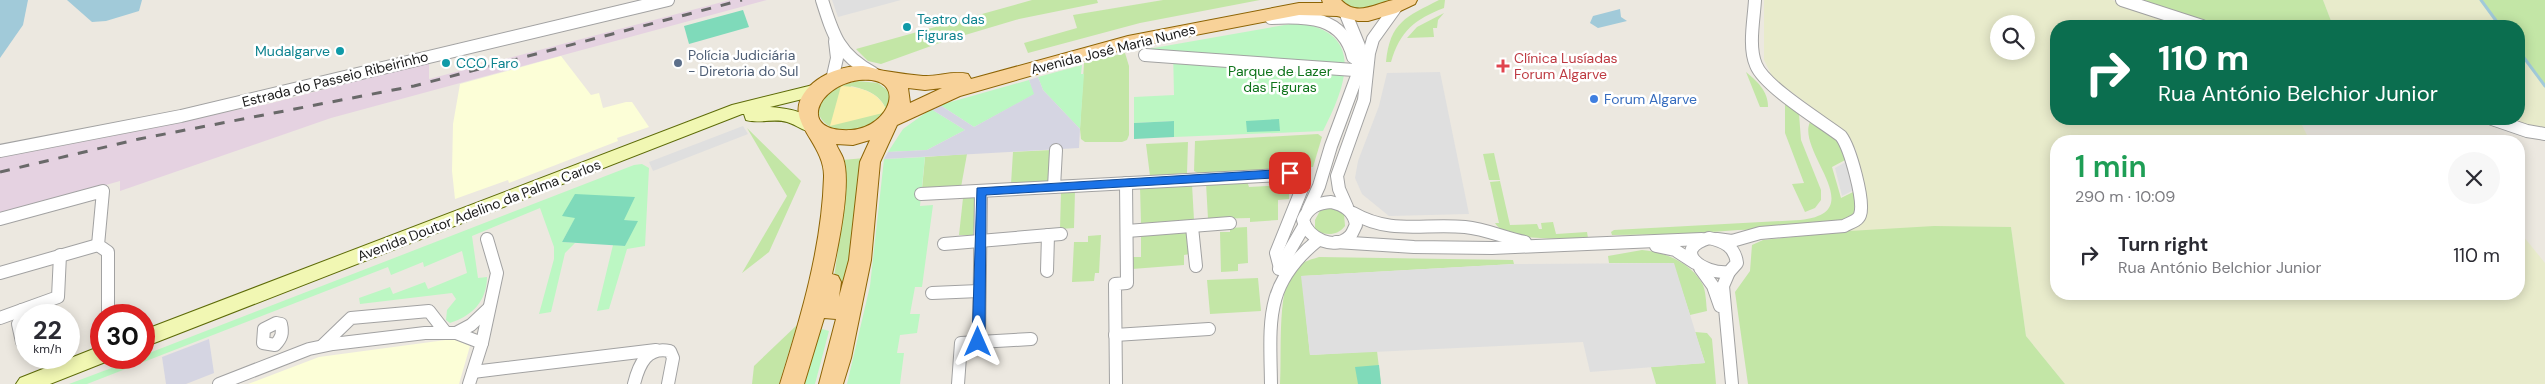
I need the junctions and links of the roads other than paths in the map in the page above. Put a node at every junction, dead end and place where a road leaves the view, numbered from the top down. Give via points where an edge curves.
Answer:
1 (668, 0) edge
2 (822, 0) edge
3 (1290, 0) edge
4 (1755, 0) edge
5 (2122, 0) edge
6 (1402, 3) edge
7 (1339, 7) edge
8 (1249, 17) junction
9 (2184, 20) edge
10 (835, 38) junction
11 (1145, 55) dead end
12 (1355, 72) junction
13 (881, 76) junction
14 (824, 85) junction
15 (890, 121) junction
16 (2510, 125) edge
17 (815, 129) junction
18 (2545, 134) edge
19 (1056, 150) dead end
20 (0, 151) edge
21 (1126, 184) junction
22 (1054, 187) junction
23 (981, 191) junction
24 (921, 194) dead end
25 (1308, 210) junction
26 (1350, 210) junction
27 (0, 219) edge
28 (1230, 223) dead end
29 (1304, 226) junction
30 (1192, 227) junction
31 (1127, 231) junction
32 (829, 236) junction
33 (487, 239) dead end
34 (1717, 239) junction
35 (1318, 240) junction
36 (1702, 240) junction
37 (979, 241) junction
38 (1336, 242) junction
39 (1624, 242) junction
40 (1606, 243) junction
41 (944, 244) dead end
42 (98, 245) junction
43 (60, 255) junction
44 (1698, 265) junction
45 (1196, 266) dead end
46 (1280, 268) junction
47 (1048, 271) dead end
48 (1729, 272) junction
49 (0, 273) edge
50 (979, 291) junction
51 (854, 293) junction
52 (932, 293) dead end
53 (1274, 295) junction
54 (48, 304) edge
55 (108, 304) edge
56 (489, 308) junction
57 (15, 313) edge
58 (1725, 317) junction
59 (0, 318) edge
60 (1209, 329) dead end
61 (451, 333) junction
62 (155, 335) edge
63 (1115, 335) junction
64 (1031, 339) dead end
65 (482, 342) junction
66 (978, 342) junction
67 (155, 343) edge
68 (275, 345) dead end
69 (323, 345) junction
70 (656, 350) junction
71 (804, 350) junction
72 (628, 354) junction
73 (90, 360) edge
74 (278, 360) junction
75 (638, 367) junction
76 (90, 368) edge
77 (471, 378) edge
78 (27, 384) edge
79 (48, 384) edge
80 (218, 384) edge
81 (634, 384) edge
82 (668, 384) edge
83 (792, 384) edge
84 (821, 384) edge
85 (831, 384) edge
86 (958, 384) edge
87 (1116, 384) edge
88 (1271, 384) edge
89 (1732, 384) edge

1 - 20 street, Estrada do Passeio Ribeirinho via 181,116
2 - 10 street
3 - 13 main road, Avenida José Maria Nunes via 1168,25 958,80 925,83
4 - 34 street via 1753,51 1756,66 1762,75 1841,136 1849,149 1861,201 1860,215 1844,226 1760,233 1732,241
5 - 9 street
6 - 7 main road, Avenida José Maria Nunes via 1378,14 1355,14
6 - 26 street via 1373,39 1364,100 1340,163 1338,182
7 - 8 main road, Avenida José Maria Nunes
7 - 12 street via 1358,38
8 - 12 street via 1296,17 1325,22 1346,37 1352,46
8 - 15 main road, Avenida José Maria Nunes via 1128,42 972,86 930,100
10 - 13 street via 848,59
10 - 14 street via 836,58
11 - 12 street
12 - 25 street via 1352,95 1331,148 1318,194
13 - 14 main road via 851,74
13 - 15 main road via 896,85 900,93 901,103
14 - 17 main road via 807,108 807,118
14 - 62 main road, Avenida Doutor Adelino da Palma Carlos via 738,109
15 - 17 main road via 861,136 845,138 831,137
15 - 51 main road via 870,162
16 - 18 street
17 - 32 main road via 833,159
17 - 67 main road, Avenida Doutor Adelino da Palma Carlos via 799,118 775,114 744,118
19 - 22 street
21 - 22 street
21 - 31 street
21 - 46 street via 1299,174 1304,180 1303,186 1276,253
22 - 23 street
23 - 24 street
23 - 37 street
25 - 26 street via 1322,203 1340,204
25 - 29 street
26 - 38 street via 1356,225 1354,230
26 - 40 street via 1362,220 1386,227 1455,226 1541,244
27 - 42 street via 103,191
28 - 30 street
29 - 35 street
29 - 46 street
30 - 31 street
30 - 45 street
31 - 63 street via 1127,283 1115,284
32 - 51 main road via 836,253 826,307 830,311 840,310
32 - 71 main road
33 - 56 street via 497,273
34 - 36 street
34 - 48 street via 1735,252 1737,263
35 - 38 street
35 - 53 street via 1301,251 1288,266
36 - 39 street
36 - 44 street via 1692,246 1691,252
37 - 41 street
37 - 47 street via 1055,235
37 - 50 street
38 - 40 street via 1382,247 1472,248 1541,248
39 - 40 street
39 - 44 street via 1675,250
42 - 43 street
42 - 55 street via 108,252
43 - 49 street
43 - 54 street via 58,296
44 - 48 street via 1715,274
44 - 58 street via 1712,286
46 - 53 street
48 - 58 street via 1723,286
50 - 52 street
50 - 66 street
51 - 85 main road
53 - 88 street
56 - 61 street via 471,325
56 - 65 street
57 - 59 street
58 - 89 street
60 - 63 street
61 - 65 street
61 - 69 street
61 - 69 street via 429,311 351,318
63 - 87 street
64 - 66 street
65 - 77 street
66 - 86 street via 961,343
68 - 74 street
69 - 74 street
70 - 72 street
70 - 75 street via 642,359
70 - 82 street via 670,351 673,358
71 - 83 main road
71 - 84 main road via 811,335 822,324 829,322 835,325
72 - 75 street via 635,356
72 - 77 street
73 - 78 main road
74 - 80 street
75 - 81 street
76 - 79 main road

